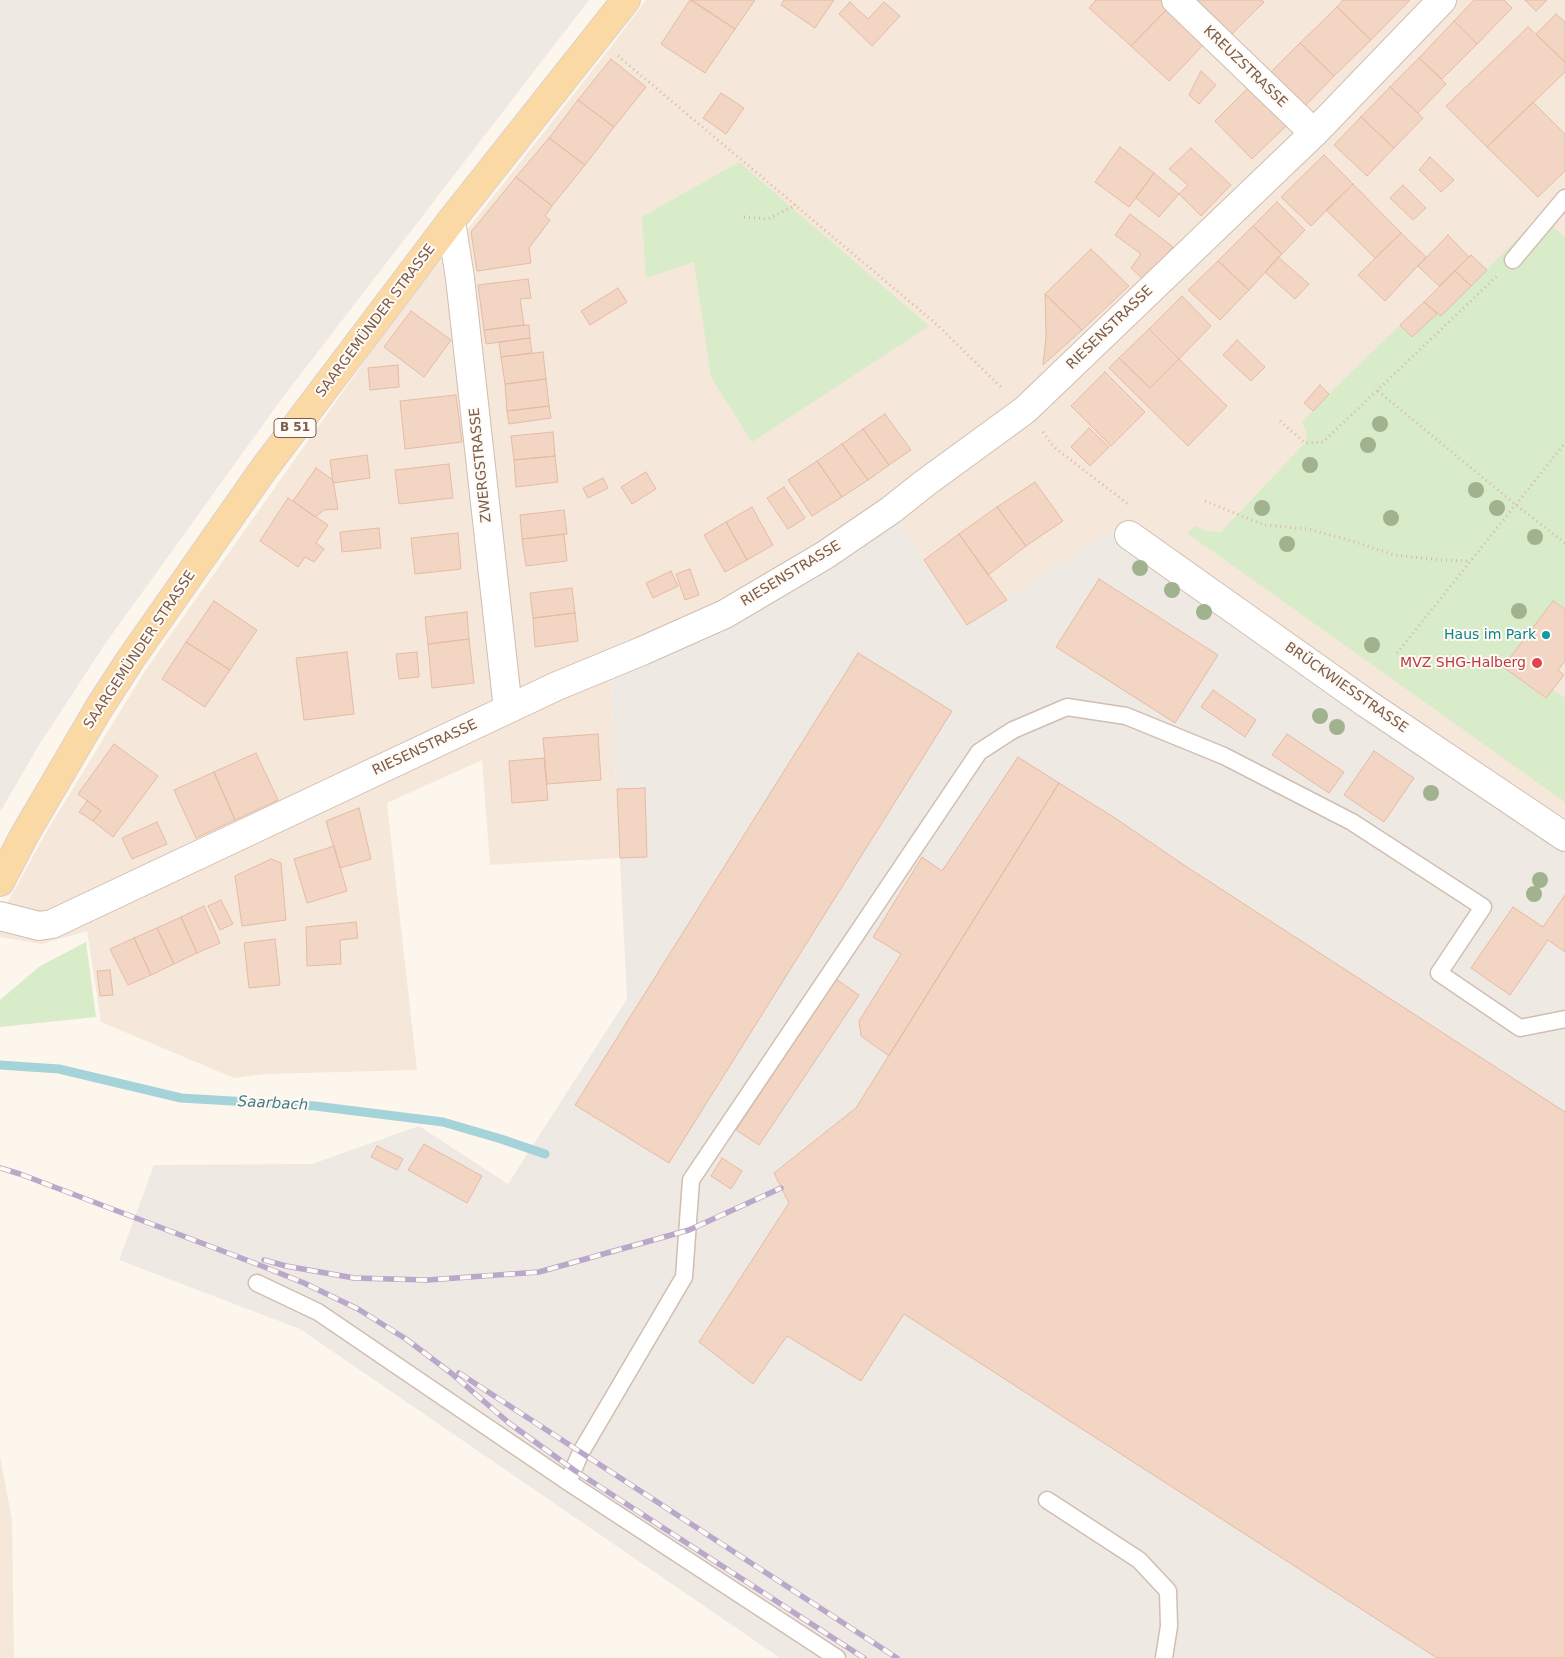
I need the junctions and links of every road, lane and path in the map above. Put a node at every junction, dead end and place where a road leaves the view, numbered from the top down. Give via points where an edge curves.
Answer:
1 (626, 0) edge
2 (1176, 0) edge
3 (1442, 0) edge
4 (596, 38) junction
5 (1314, 133) junction
6 (1565, 198) edge
7 (796, 205) junction
8 (744, 217) dead end
9 (451, 221) junction
10 (1513, 260) joint
11 (1378, 391) junction
12 (1025, 410) junction
13 (1280, 421) dead end
14 (1565, 443) edge
15 (1205, 501) dead end
16 (1516, 505) junction
17 (1131, 507) dead end
18 (1129, 535) dead end
19 (1565, 543) edge
20 (1470, 561) junction
21 (1397, 653) dead end
22 (508, 709) junction
23 (1565, 837) edge
24 (0, 882) edge
25 (0, 916) edge
26 (1565, 1019) edge
27 (257, 1284) dead end
28 (568, 1482) junction
29 (1047, 1500) dead end
30 (1167, 1657) edge
31 (836, 1658) edge

1 - 4 main road, SAARGEMÜNDER STRASSE / B 51
2 - 5 street, KREUZSTRASSE
3 - 5 street, RIESENSTRASSE
4 - 7 path
4 - 9 main road, SAARGEMÜNDER STRASSE / B 51
5 - 12 street, RIESENSTRASSE
6 - 10 lane
7 - 8 path via 768,219
7 - 12 path via 934,322
9 - 22 street, ZWERGSTRASSE
9 - 24 main road, SAARGEMÜNDER STRASSE / B 51 via 263,470 130,660 67,761
10 - 11 path
11 - 13 path via 1323,442 1305,443
11 - 16 path
12 - 17 path via 1054,447
12 - 22 street, RIESENSTRASSE via 825,555 725,614
14 - 16 path
15 - 20 path via 1264,525 1308,529 1394,555
16 - 19 path
16 - 20 path
18 - 23 street, BRÜCKWIESSTRASSE
20 - 21 path
22 - 25 street, RIESENSTRASSE via 52,924 39,926
26 - 28 lane via 1520,1028 1439,973 1483,906 1352,822 1224,756 1126,716 1067,707 1013,730 979,752 692,1180 684,1277 581,1452
27 - 28 lane via 318,1312
28 - 31 lane
29 - 30 lane via 1139,1560 1168,1591

